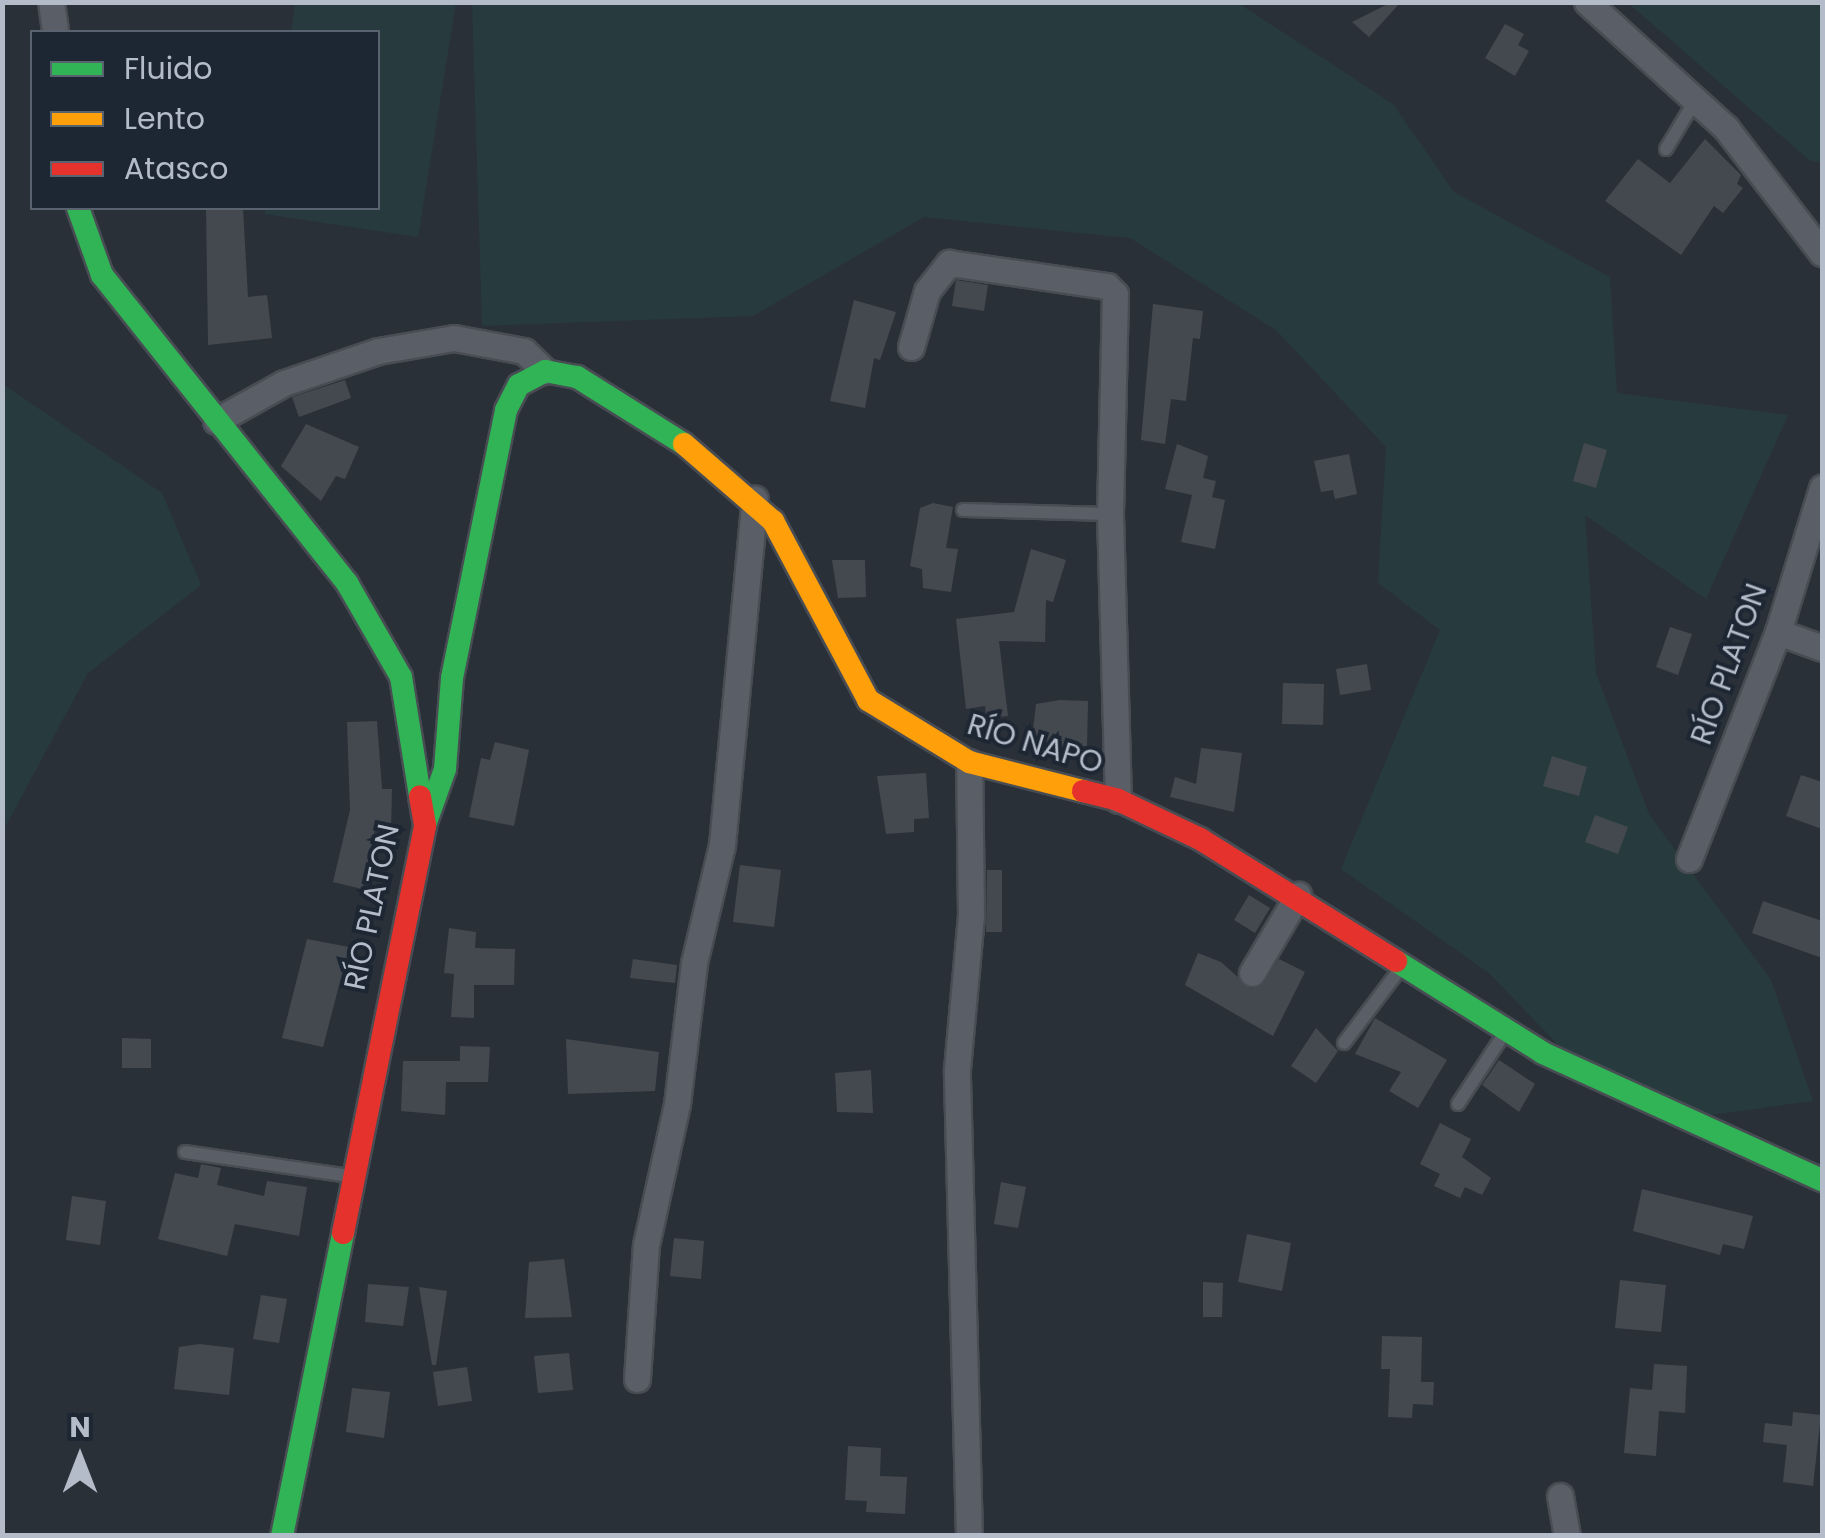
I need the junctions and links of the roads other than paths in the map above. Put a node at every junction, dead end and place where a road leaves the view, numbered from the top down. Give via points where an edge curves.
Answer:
1 (51, 2) edge
2 (1587, 2) edge
3 (55, 30) edge
4 (1696, 99) junction
5 (1666, 149) dead end
6 (79, 210) edge
7 (1822, 253) edge
8 (911, 346) dead end
9 (545, 371) junction
10 (216, 421) junction
11 (1822, 488) edge
12 (754, 498) junction
13 (963, 510) dead end
14 (1110, 514) junction
15 (1778, 632) junction
16 (1822, 648) edge
17 (969, 762) junction
18 (1118, 800) junction
19 (425, 825) junction
20 (1689, 859) dead end
21 (1298, 896) junction
22 (1404, 964) junction
23 (1252, 973) dead end
24 (1508, 1028) junction
25 (1344, 1043) dead end
26 (1458, 1104) dead end
27 (184, 1152) dead end
28 (351, 1176) junction
29 (1822, 1180) edge
30 (637, 1379) dead end
31 (1560, 1496) dead end
32 (282, 1536) edge
33 (969, 1536) edge
34 (1568, 1536) edge

1 - 3 street
2 - 4 street
4 - 5 lane
4 - 7 street
6 - 10 street, RÍO PLATON via 102,275
8 - 14 street via 926,291 949,262 1107,286 1118,306
9 - 10 street via 524,351 454,338 378,351 284,383
9 - 12 street, RÍO NAPO via 578,378 703,456
9 - 19 street via 519,385 506,410 452,678 445,769
10 - 19 street, RÍO PLATON via 347,582 401,677
11 - 15 street, RÍO PLATON
12 - 17 street, RÍO NAPO via 773,521 868,700
12 - 30 street via 722,845 694,964 677,1104 646,1245
13 - 14 lane
14 - 18 street
15 - 16 street
15 - 20 street, RÍO PLATON
17 - 18 street, RÍO NAPO
17 - 33 street via 971,915 957,1069
18 - 21 street, RÍO NAPO
19 - 28 street, RÍO PLATON
21 - 22 street, RÍO NAPO
21 - 23 street
22 - 24 street, RÍO NAPO
22 - 25 lane
24 - 26 lane
24 - 29 street, RÍO NAPO via 1542,1053
27 - 28 lane
28 - 32 street, RÍO PLATON
31 - 34 street

